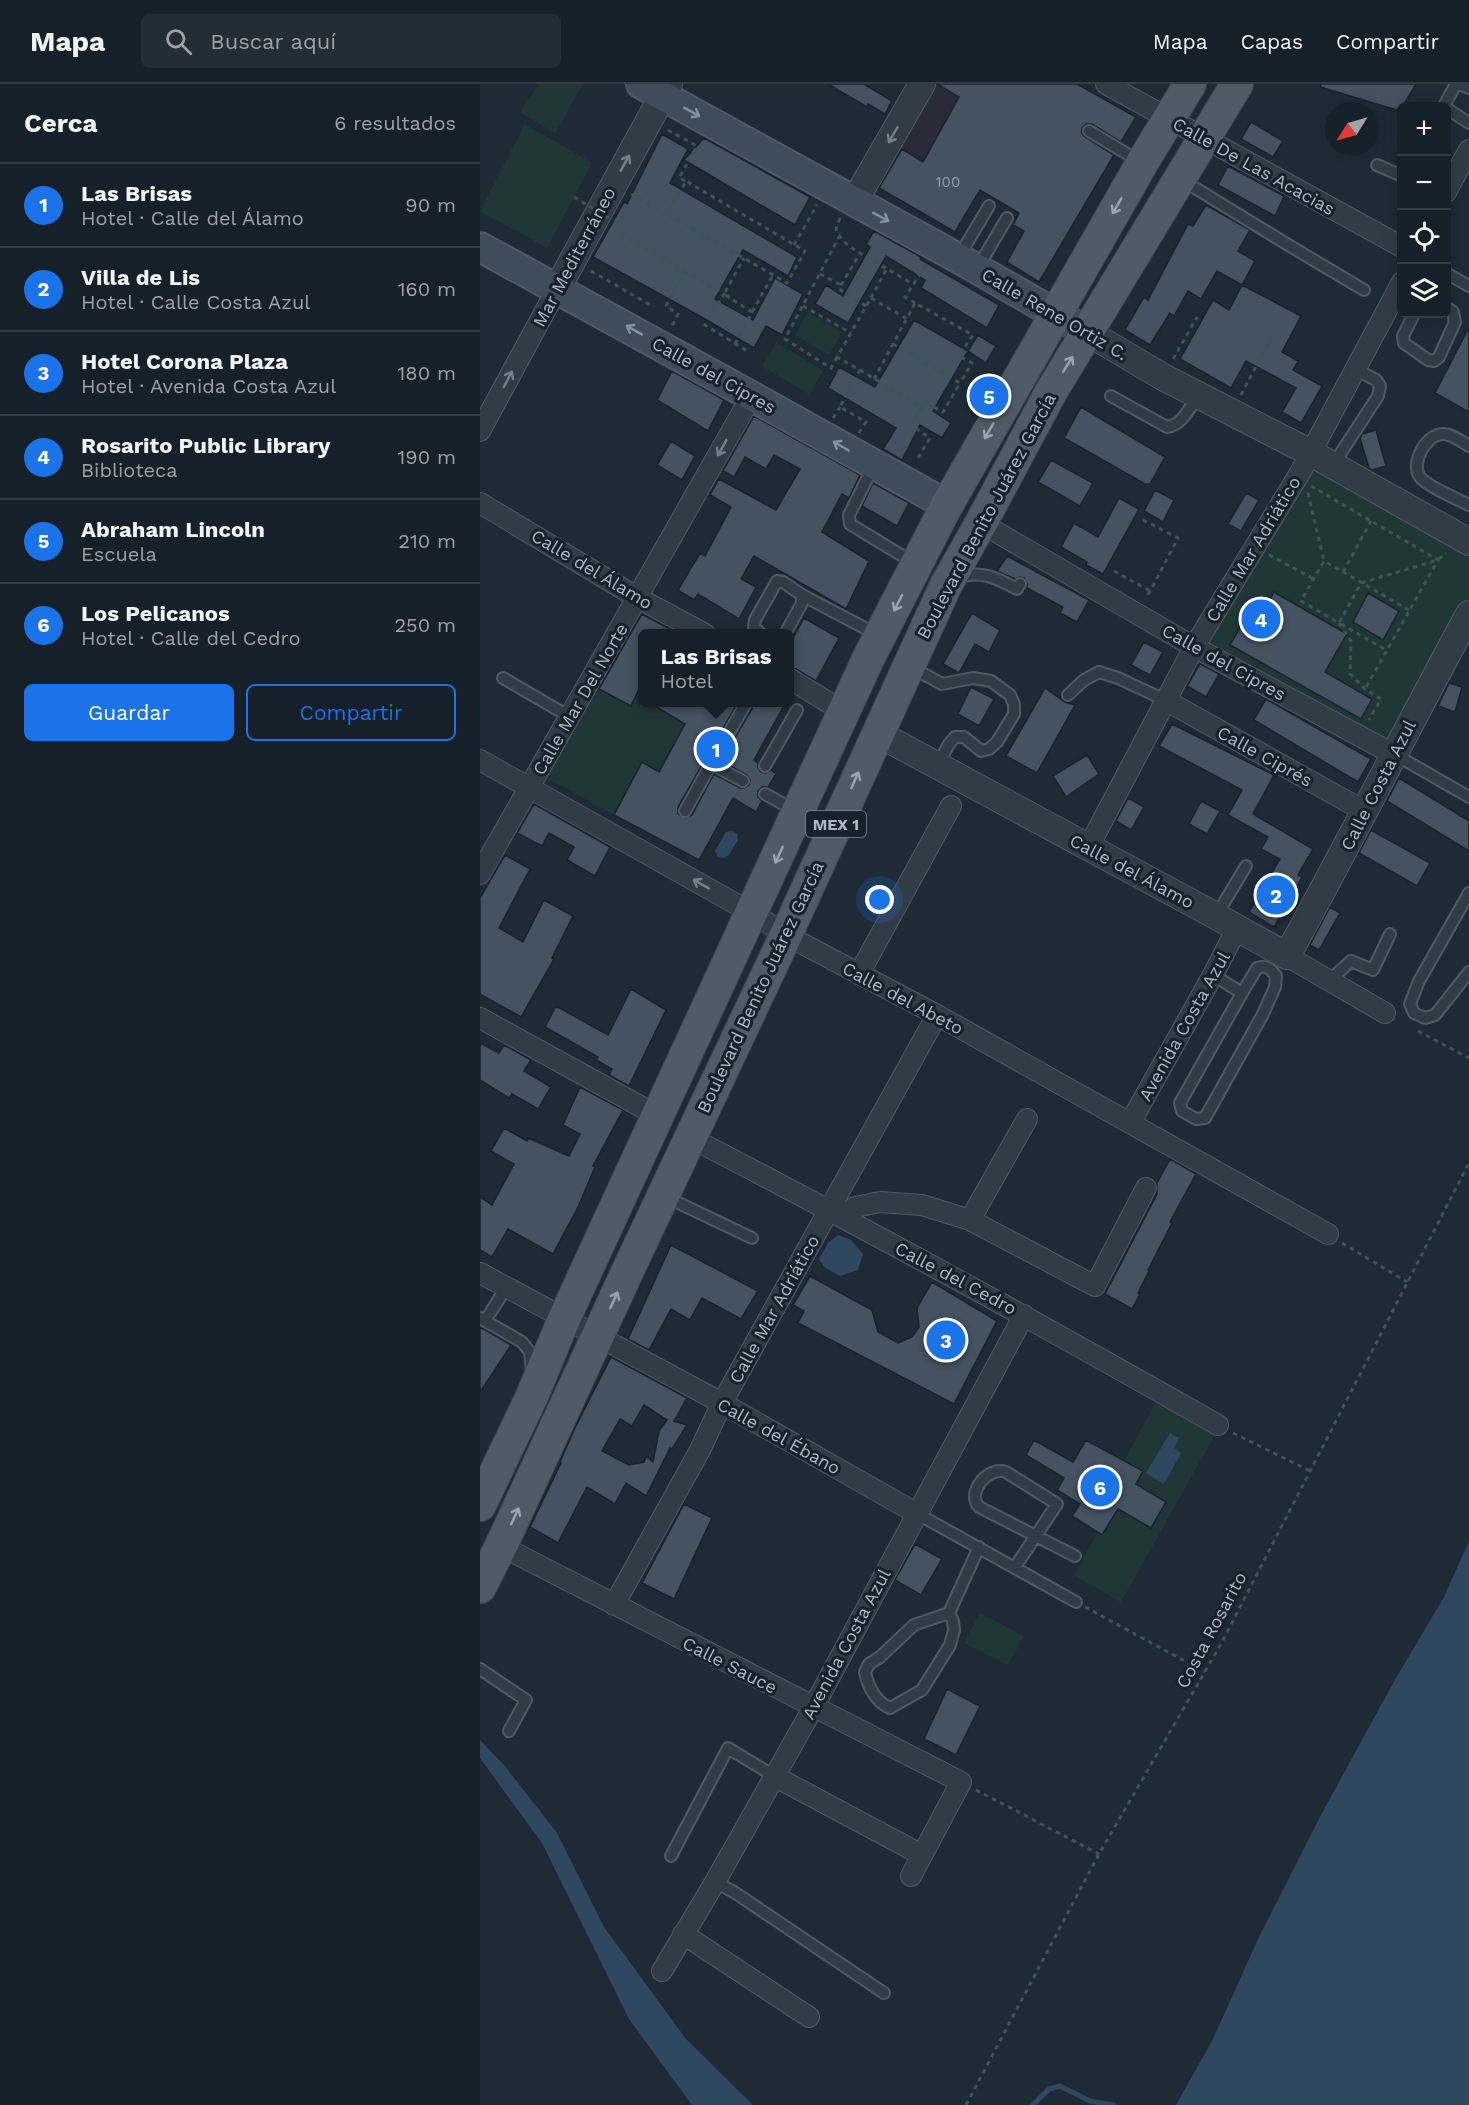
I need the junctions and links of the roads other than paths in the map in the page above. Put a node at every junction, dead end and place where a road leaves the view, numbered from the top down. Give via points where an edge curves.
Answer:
1 (922, 84) edge
2 (1106, 84) edge
3 (1190, 84) edge
4 (1237, 84) edge
5 (1458, 84) edge
6 (657, 88) edge
7 (1469, 88) edge
8 (1445, 102) edge
9 (1451, 110) edge
10 (1168, 118) junction
11 (1469, 123) edge
12 (1089, 130) dead end
13 (1203, 139) junction
14 (1468, 155) edge
15 (1142, 163) junction
16 (1377, 165) dead end
17 (1397, 174) edge
18 (1180, 178) junction
19 (1451, 184) edge
20 (989, 206) dead end
21 (848, 209) junction
22 (1007, 218) dead end
23 (1397, 246) edge
24 (480, 247) edge
25 (968, 264) junction
26 (1451, 276) edge
27 (1469, 286) edge
28 (557, 289) junction
29 (1364, 290) dead end
30 (1397, 290) edge
31 (1451, 311) edge
32 (1055, 315) junction
33 (1412, 318) edge
34 (1087, 332) junction
35 (1355, 369) junction
36 (1198, 395) junction
37 (1111, 396) dead end
38 (751, 397) junction
39 (480, 431) edge
40 (1469, 446) edge
41 (1311, 453) junction
42 (875, 465) junction
43 (1333, 465) junction
44 (480, 503) edge
45 (947, 505) junction
46 (1469, 506) edge
47 (981, 523) junction
48 (1468, 540) edge
49 (917, 565) junction
50 (1020, 584) dead end
51 (946, 585) junction
52 (802, 595) junction
53 (638, 598) junction
54 (1469, 614) edge
55 (697, 629) edge
56 (756, 629) edge
57 (787, 629) edge
58 (881, 637) junction
59 (1194, 647) junction
60 (908, 666) junction
61 (503, 678) dead end
62 (794, 682) edge
63 (1068, 695) dead end
64 (1165, 700) junction
65 (744, 707) edge
66 (797, 710) dead end
67 (844, 712) junction
68 (570, 717) junction
69 (877, 733) junction
70 (1386, 750) junction
71 (480, 760) edge
72 (711, 764) junction
73 (765, 766) dead end
74 (937, 766) junction
75 (743, 781) dead end
76 (529, 789) junction
77 (765, 795) dead end
78 (1469, 797) edge
79 (951, 806) dead end
80 (686, 811) dead end
81 (798, 812) junction
82 (1366, 812) junction
83 (1088, 848) junction
84 (482, 864) edge
85 (1246, 867) dead end
86 (1469, 892) edge
87 (752, 913) junction
88 (1227, 922) junction
89 (1390, 933) dead end
90 (786, 935) junction
91 (1287, 956) junction
92 (1469, 972) edge
93 (860, 974) junction
94 (1213, 975) junction
95 (1329, 981) junction
96 (1242, 993) junction
97 (1385, 1013) dead end
98 (937, 1015) junction
99 (480, 1018) edge
100 (658, 1116) junction
101 (1027, 1119) dead end
102 (1130, 1123) junction
103 (691, 1138) junction
104 (1146, 1188) dead end
105 (663, 1195) junction
106 (836, 1213) junction
107 (970, 1220) junction
108 (1328, 1234) road end
109 (752, 1238) dead end
110 (480, 1273) edge
111 (506, 1288) junction
112 (1024, 1315) junction
113 (564, 1319) junction
114 (483, 1320) edge
115 (598, 1336) junction
116 (532, 1396) junction
117 (722, 1403) junction
118 (1218, 1425) road end
119 (480, 1505) edge
120 (916, 1513) junction
121 (1036, 1535) junction
122 (501, 1546) junction
123 (979, 1547) junction
124 (1075, 1556) dead end
125 (1015, 1567) junction
126 (480, 1587) edge
127 (1076, 1602) road end
128 (614, 1605) junction
129 (949, 1613) junction
130 (480, 1669) edge
131 (813, 1708) junction
132 (509, 1731) dead end
133 (774, 1776) junction
134 (922, 1855) junction
135 (671, 1856) dead end
136 (911, 1876) dead end
137 (715, 1882) junction
138 (683, 1934) junction
139 (662, 1971) dead end
140 (885, 1993) dead end
141 (809, 2017) dead end

1 -> 21 street
2 - 10 street, Calle De Las Acacias
3 - 10 main road, Boulevard Benito Juárez García / MEX 1
4 - 13 main road, Boulevard Benito Juárez García / MEX 1
5 - 7 lane
5 - 8 lane
6 -> 21 main road, Calle Rene Ortiz C.
28 -> 6 street, Mar Mediterráneo
9 - 11 lane
10 - 13 street, Calle De Las Acacias
10 - 15 main road, Boulevard Benito Juárez García / MEX 1
12 - 15 lane
13 - 18 main road, Boulevard Benito Juárez García / MEX 1
13 - 23 street, Calle De Las Acacias
14 - 19 street
15 -> 32 main road, Boulevard Benito Juárez García / MEX 1
16 - 17 lane
18 - 29 lane
18 - 34 main road, Boulevard Benito Juárez García / MEX 1
20 - 25 lane
21 -> 25 main road, Calle Rene Ortiz C.
22 - 25 lane
24 - 28 main road, Calle del Cipres
25 - 32 main road, Calle Rene Ortiz C.
26 - 27 lane
38 -> 28 main road, Calle del Cipres
39 -> 28 street, Mar Mediterráneo
30 - 35 street, Calle Mar Adriático
31 - 33 lane via 1455,322 1434,361 1404,343 1403,336
32 - 34 main road, Calle Rene Ortiz C.
32 -> 45 main road, Boulevard Benito Juárez García / MEX 1
34 - 36 street, Calle Rene Ortiz C.
47 -> 34 main road, Boulevard Benito Juárez García / MEX 1
35 - 41 street, Calle Mar Adriático
35 - 43 lane via 1377,380 1378,396
36 - 37 lane via 1179,423 1167,427
36 - 41 street, Calle Rene Ortiz C.
42 -> 38 main road, Calle del Cipres
38 -> 53 street, Calle Mar Del Norte
40 - 46 lane via 1451,436 1436,436 1429,440 1417,461 1422,480
41 - 43 street, Calle Rene Ortiz C.
41 - 59 street, Calle Mar Adriático
42 - 45 main road, Calle del Cipres
42 - 49 lane via 849,515 850,524
43 - 48 street, Calle Rene Ortiz C.
44 - 53 street, Calle del Álamo
45 - 49 main road, Boulevard Benito Juárez García / MEX 1
47 - 51 main road, Boulevard Benito Juárez García / MEX 1
47 - 59 street, Calle del Cipres via 1034,562
49 -> 58 main road, Boulevard Benito Juárez García / MEX 1
50 - 51 lane via 1017,589 987,575 962,576
51 - 60 main road, Boulevard Benito Juárez García / MEX 1
52 - 56 lane via 777,581 755,620
52 - 57 lane via 802,603
52 - 58 lane
53 - 55 street, Calle del Álamo
53 - 68 street, Calle Mar Del Norte
54 - 70 street, Calle Costa Azul
58 - 67 main road, Boulevard Benito Juárez García / MEX 1
59 - 64 street, Calle Mar Adriático
59 - 70 street, Calle del Cipres
60 - 69 main road, Boulevard Benito Juárez García / MEX 1
60 - 74 lane via 942,684 973,678 992,681 1010,695 1014,704 1014,714 989,749 981,751 964,737 955,737
61 - 68 lane
62 - 67 street
63 - 64 lane via 1099,672
64 - 82 street, Calle Ciprés
64 - 83 street, Calle Mar Adriático
65 - 72 lane
66 - 73 lane
67 - 81 main road, Boulevard Benito Juárez García / MEX 1
68 - 76 street, Calle Mar Del Norte
69 - 74 street, Calle del Álamo
90 -> 69 main road, Boulevard Benito Juárez García / MEX 1
70 - 78 lane, Calle del Cipres
70 - 82 street, Calle Costa Azul
71 - 76 street, Calle del Abeto
72 - 75 lane
72 - 80 lane
74 - 83 street, Calle del Álamo
76 - 84 street, Calle Mar Del Norte
87 -> 76 street, Calle del Abeto
77 - 81 lane
79 - 93 street
81 -> 87 main road, Boulevard Benito Juárez García / MEX 1
82 - 91 street, Calle Costa Azul
83 - 88 street, Calle del Álamo
85 - 88 lane
86 - 92 lane via 1419,981 1410,1004 1414,1013 1425,1018 1435,1015
87 - 90 street, Calle del Abeto
87 - 100 main road, Boulevard Benito Juárez García / MEX 1
88 - 91 street, Calle del Álamo
88 - 94 street, Avenida Costa Azul
89 - 95 lane via 1373,970 1351,961
90 - 93 street, Calle del Abeto
90 - 103 main road, Boulevard Benito Juárez García / MEX 1
91 - 95 street, Calle del Álamo
93 - 98 street, Calle del Abeto
94 - 96 lane
94 - 102 street, Avenida Costa Azul
95 - 97 street, Calle del Álamo
96 - 96 lane via 1180,1103 1182,1112 1196,1119 1206,1118 1263,1014 1276,976 1269,967 1257,968
98 - 102 street, Calle del Abeto
98 - 106 street, Calle Mar Adriático
99 - 100 street
100 - 113 main road, Boulevard Benito Juárez García / MEX 1
101 - 107 street
102 - 108 street, Calle del Abeto
103 - 105 main road, Boulevard Benito Juárez García / MEX 1
103 - 106 street, Calle del Cedro
104 - 107 street via 1095,1286
105 - 109 lane
115 -> 105 main road, Boulevard Benito Juárez García / MEX 1
106 - 107 street via 880,1202 922,1205
106 - 112 street, Calle del Cedro
106 - 117 street, Calle Mar Adriático
110 - 111 street, Calle del Ébano
111 - 113 street, Calle del Ébano
111 - 114 lane
112 - 118 street, Calle del Cedro
112 - 120 street, Avenida Costa Azul
113 - 115 street, Calle del Ébano
113 - 116 main road, Boulevard Benito Juárez García / MEX 1
114 - 116 lane via 522,1342 530,1352
115 - 117 street, Calle del Ébano
122 -> 115 main road, Boulevard Benito Juárez García / MEX 1
116 - 119 main road, Boulevard Benito Juárez García / MEX 1
117 - 120 street, Calle del Ébano
117 - 128 street, Calle Mar Adriático
120 - 123 lane, Calle del Ébano
120 - 131 street, Avenida Costa Azul
121 - 121 lane via 979,1507 974,1495 985,1476 992,1471 1006,1472 1057,1504
121 - 124 lane
121 - 125 lane
122 - 126 main road, Boulevard Benito Juárez García / MEX 1
122 - 128 street, Calle Sauce
123 - 125 lane, Calle del Ébano
123 - 129 lane
125 - 127 lane, Calle del Ébano
128 - 131 street, Calle Sauce
129 - 129 lane via 954,1630 950,1645 922,1689 899,1705 890,1708 881,1704 867,1684 865,1672 870,1664 914,1625
130 - 132 lane via 526,1700
131 - 133 street, Avenida Costa Azul
131 - 134 street, Calle Sauce via 961,1782
133 - 134 street
133 - 135 lane via 728,1748
133 - 137 street, Avenida Costa Azul
134 - 136 street
137 - 138 street, Avenida Costa Azul
137 - 140 lane
138 - 139 street, Avenida Costa Azul
138 - 141 street

